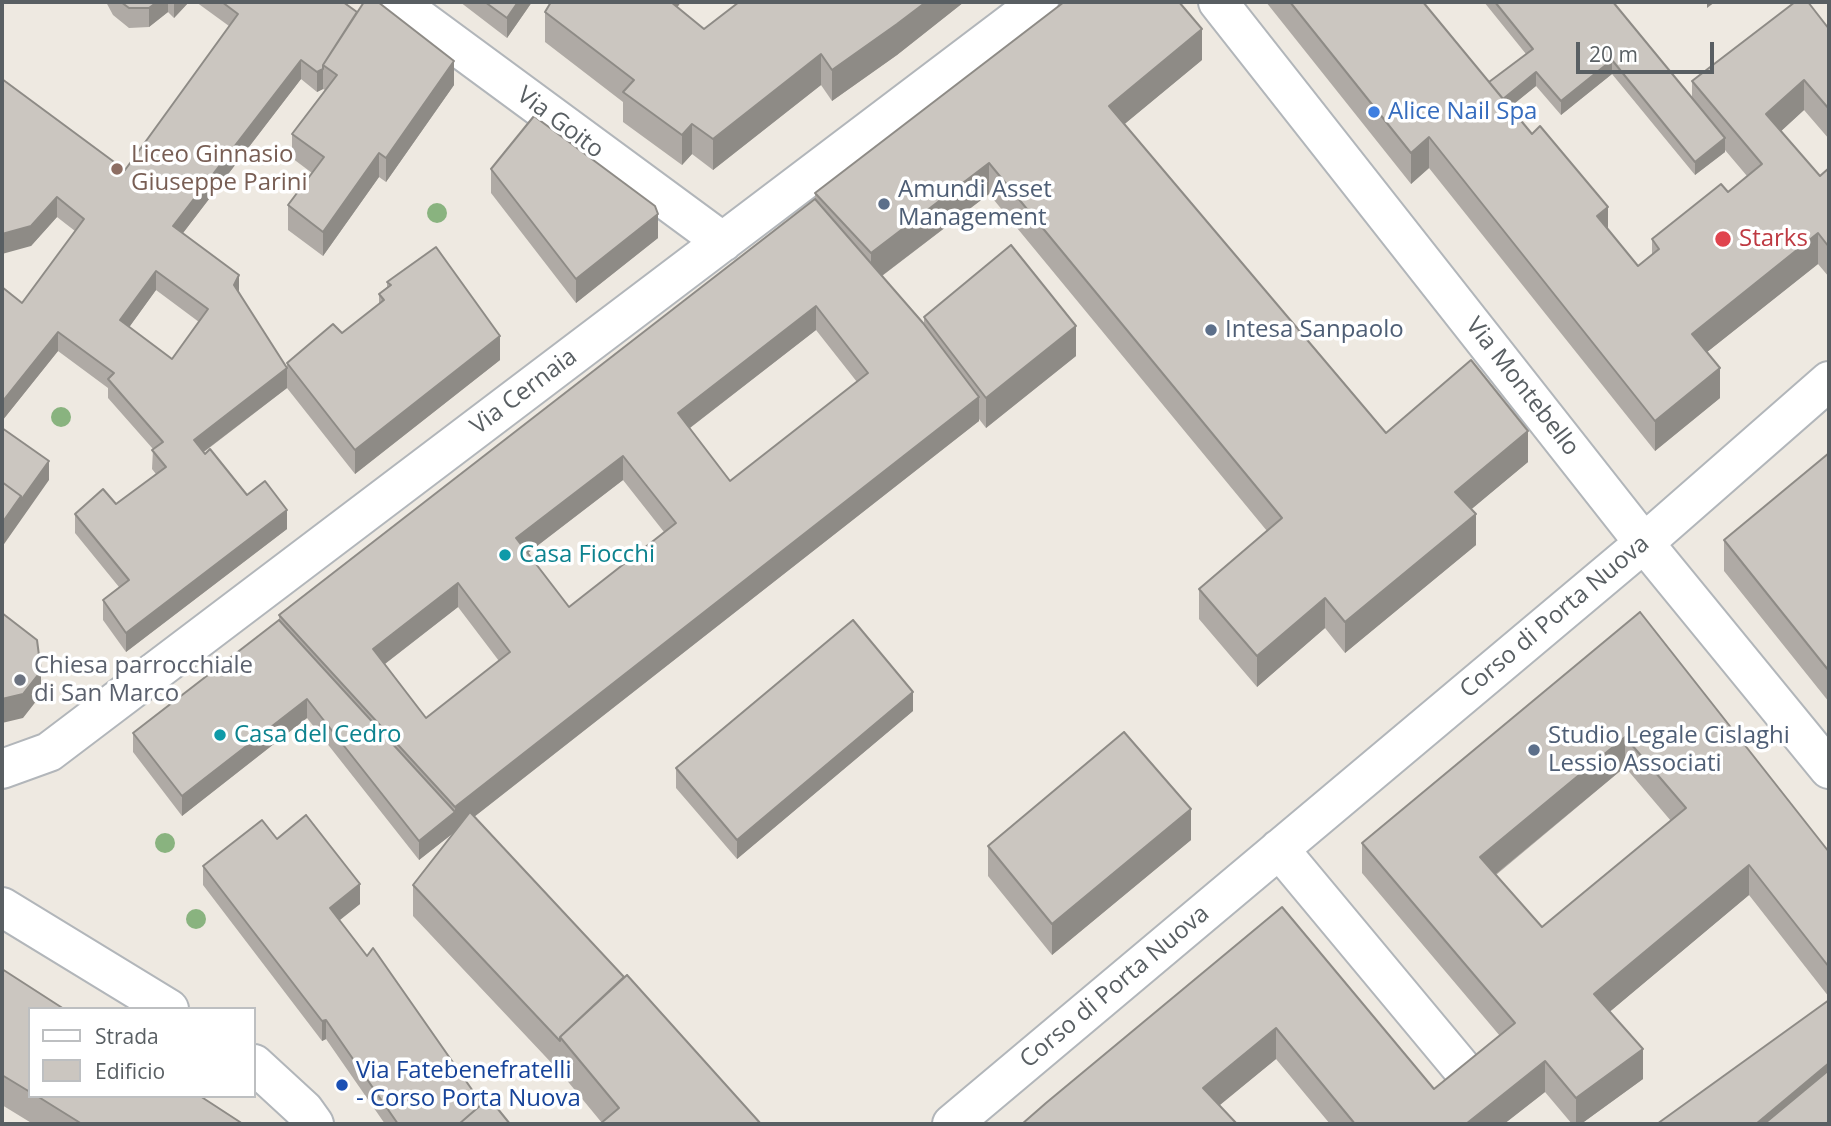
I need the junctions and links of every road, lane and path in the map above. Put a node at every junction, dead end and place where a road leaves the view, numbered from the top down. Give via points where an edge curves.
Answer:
1 (397, 2) edge
2 (1039, 2) edge
3 (1218, 2) edge
4 (723, 242) junction
5 (1829, 381) edge
6 (1644, 542) junction
7 (2, 769) edge
8 (1829, 769) edge
9 (1279, 849) junction
10 (2, 907) edge
11 (166, 1007) edge
12 (256, 1066) edge
13 (1464, 1071) edge
14 (314, 1124) edge
15 (952, 1124) edge

1 - 4 street, Via Goito
2 - 4 street, Via Cernaia
3 - 6 street, Via Montebello
4 - 7 street, Via Cernaia via 49,752
5 - 6 street, Corso di Porta Nuova
6 - 8 street, Via Montebello
6 - 9 street, Corso di Porta Nuova
9 - 13 street
9 - 15 street, Corso di Porta Nuova
10 - 11 street
12 - 14 street

